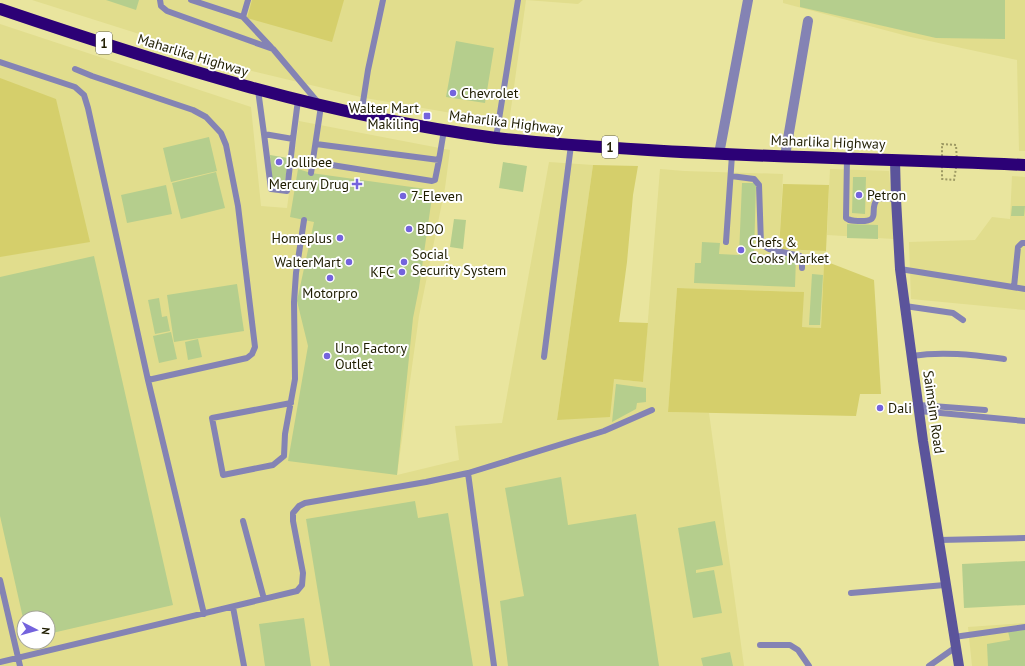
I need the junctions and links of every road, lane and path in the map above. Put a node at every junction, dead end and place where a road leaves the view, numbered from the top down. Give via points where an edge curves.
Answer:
1 (160, 0) edge
2 (191, 0) edge
3 (248, 0) edge
4 (383, 0) edge
5 (518, 0) edge
6 (748, 0) edge
7 (0, 9) edge
8 (243, 17) junction
9 (808, 21) dead end
10 (273, 49) junction
11 (0, 62) edge
12 (75, 69) dead end
13 (258, 90) junction
14 (298, 100) junction
15 (321, 106) junction
16 (361, 116) junction
17 (444, 130) junction
18 (264, 134) junction
19 (496, 138) junction
20 (293, 139) junction
21 (316, 144) junction
22 (942, 144) dead end
23 (571, 145) junction
24 (719, 154) junction
25 (732, 155) junction
26 (785, 156) junction
27 (847, 158) junction
28 (439, 160) junction
29 (895, 160) junction
30 (313, 162) junction
31 (957, 162) junction
32 (1025, 165) edge
33 (311, 172) dead end
34 (731, 176) junction
35 (896, 199) junction
36 (304, 220) dead end
37 (726, 242) dead end
38 (1025, 243) edge
39 (802, 268) dead end
40 (900, 268) junction
41 (1014, 287) junction
42 (1025, 289) edge
43 (905, 306) junction
44 (964, 320) dead end
45 (912, 356) junction
46 (544, 357) dead end
47 (1004, 359) dead end
48 (148, 380) junction
49 (291, 403) junction
50 (919, 408) junction
51 (652, 410) dead end
52 (985, 410) dead end
53 (1025, 421) edge
54 (468, 473) junction
55 (244, 521) dead end
56 (1025, 538) edge
57 (939, 540) junction
58 (0, 580) edge
59 (945, 584) junction
60 (851, 593) dead end
61 (264, 599) junction
62 (232, 607) junction
63 (204, 614) junction
64 (1025, 627) edge
65 (955, 642) junction
66 (760, 645) dead end
67 (18, 658) junction
68 (0, 662) edge
69 (20, 666) edge
70 (244, 666) edge
71 (494, 666) edge
72 (809, 666) edge
73 (929, 666) edge
74 (959, 666) edge

1 - 10 lane via 161,6 167,11
2 - 8 lane
3 - 8 lane
4 - 16 lane
5 - 19 lane
6 - 24 street
7 - 13 highway, Maharlika Highway / 1 via 202,75
8 - 10 lane
9 - 26 street
10 - 15 lane
11 - 48 lane via 75,87 84,95
12 - 48 lane via 193,110 206,117 221,133 226,145 238,206 255,347 247,358
13 - 14 highway, Maharlika Highway / 1
13 - 18 lane
14 - 15 highway, Maharlika Highway / 1
14 - 20 lane
15 - 16 highway, Maharlika Highway / 1
15 - 21 lane
16 - 17 highway, Maharlika Highway / 1
17 - 19 highway, Maharlika Highway / 1
17 - 28 lane
18 - 20 lane
18 - 20 lane via 271,189 287,191
19 - 23 highway, Maharlika Highway / 1
21 - 28 lane
21 - 30 lane
22 - 31 path via 956,145
23 - 24 highway, Maharlika Highway / 1
23 - 46 lane
24 - 25 highway, Maharlika Highway / 1
25 - 26 highway, Maharlika Highway / 1
25 - 34 lane
26 - 27 highway, Maharlika Highway / 1
27 - 29 highway, Maharlika Highway / 1
27 - 35 lane via 846,218 849,221 871,220 878,198
28 - 30 lane via 435,180 432,181
29 - 31 highway, Maharlika Highway / 1
29 - 35 street, Saimsim Road
30 - 33 lane
31 - 32 highway, Maharlika Highway / 1
34 - 37 lane
34 - 39 lane via 754,179 759,185 761,244 800,256
35 - 40 street, Saimsim Road
36 - 49 lane via 296,273 296,355
38 - 41 lane via 1018,247
40 - 41 lane
40 - 43 street, Saimsim Road
41 - 42 lane
43 - 44 lane via 953,313
43 - 45 street, Saimsim Road
45 - 47 lane via 949,353
45 - 50 street, Saimsim Road
48 - 63 lane
49 - 49 lane via 212,418 222,474 274,465 284,456
50 - 52 lane
50 - 53 lane
50 - 57 street, Saimsim Road
51 - 54 lane via 604,431
54 - 61 lane via 299,506 293,513 293,521 303,573 302,584 297,592
54 - 71 lane
55 - 61 lane
56 - 57 lane
57 - 59 street, Saimsim Road
58 - 67 lane
59 - 60 lane
59 - 65 street, Saimsim Road
61 - 62 lane
62 - 63 lane
62 - 70 lane
63 - 67 lane
64 - 65 lane
65 - 73 lane
65 - 74 street, Saimsim Road
66 - 72 lane via 790,646 798,650
67 - 68 lane
67 - 69 lane

